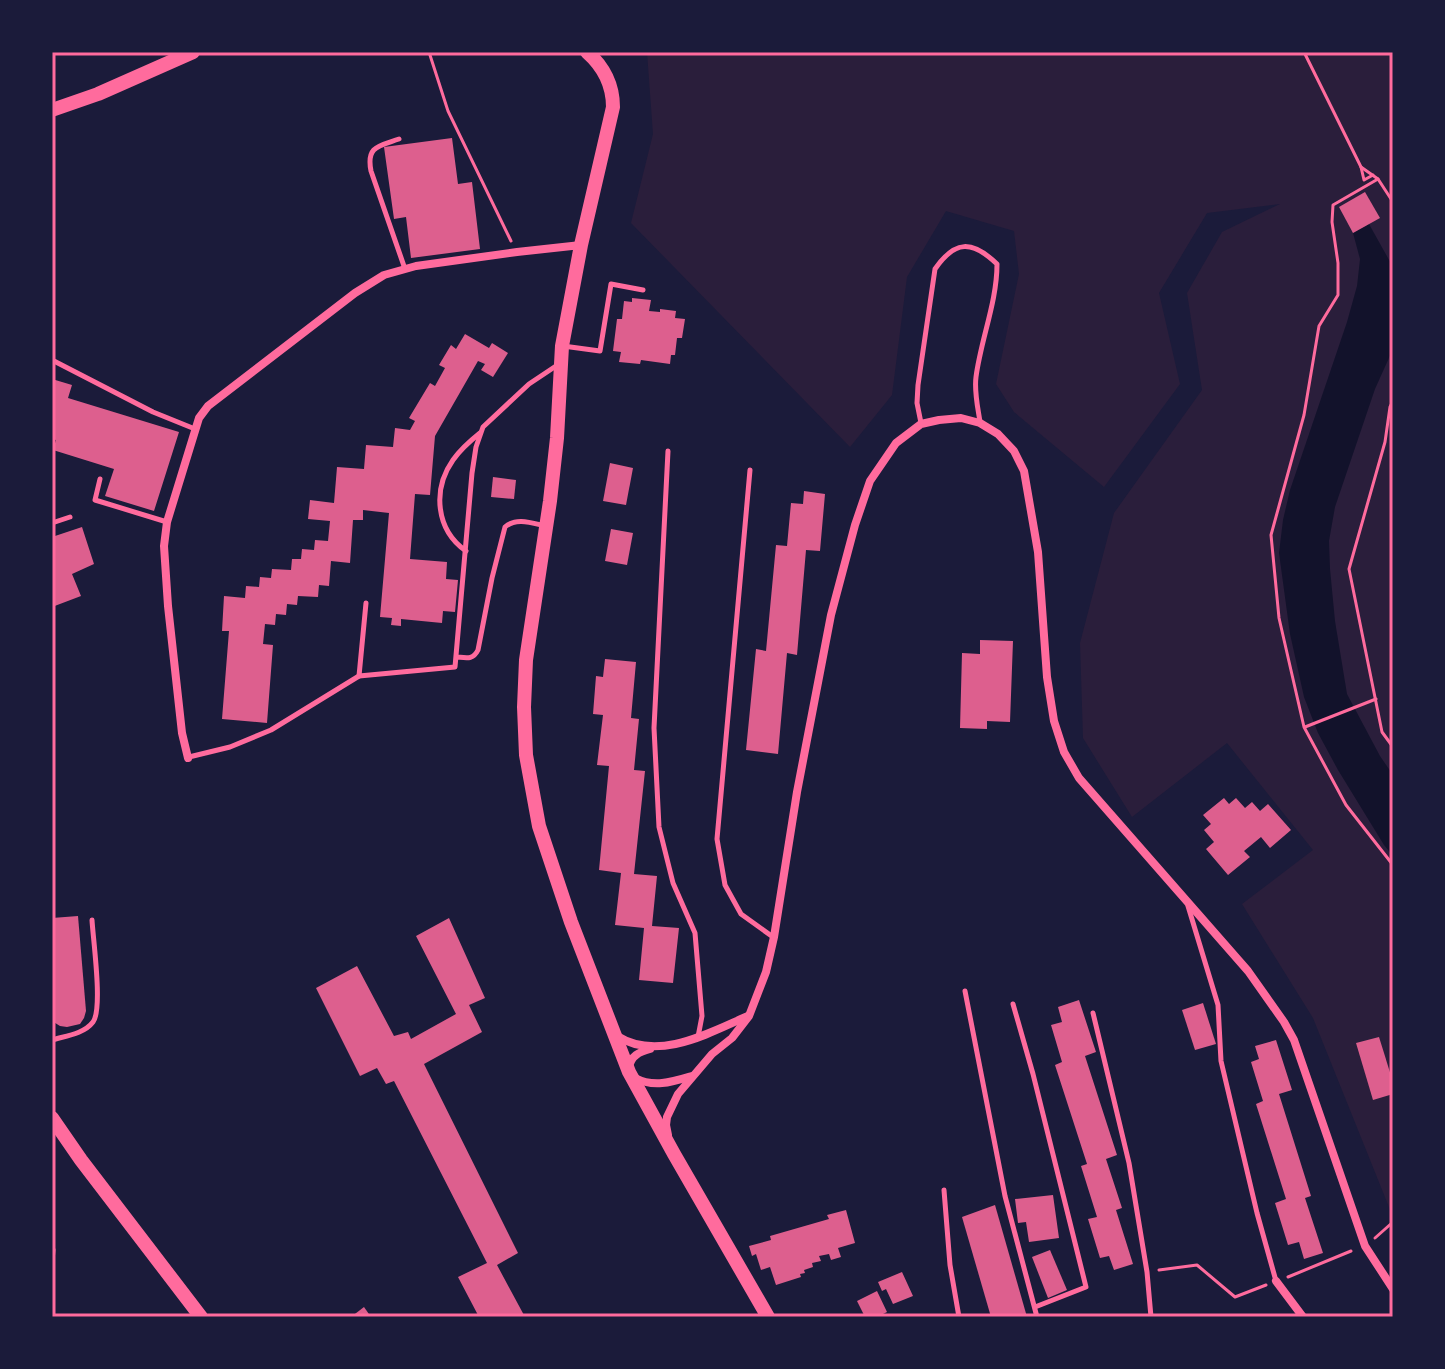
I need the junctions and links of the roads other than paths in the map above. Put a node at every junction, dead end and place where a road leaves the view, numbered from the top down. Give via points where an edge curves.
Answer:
1 (193, 52) edge
2 (587, 52) edge
3 (52, 110) edge
4 (399, 139) dead end
5 (581, 245) junction
6 (405, 269) junction
7 (643, 290) dead end
8 (562, 346) junction
9 (52, 360) edge
10 (560, 363) junction
11 (980, 423) junction
12 (921, 424) junction
13 (195, 429) junction
14 (480, 432) junction
15 (668, 451) dead end
16 (750, 470) dead end
17 (100, 479) dead end
18 (70, 517) dead end
19 (167, 522) junction
20 (52, 523) edge
21 (546, 526) junction
22 (466, 551) junction
23 (366, 603) dead end
24 (457, 657) junction
25 (359, 676) junction
26 (188, 758) joint
27 (1186, 901) junction
28 (92, 920) dead end
29 (774, 937) junction
30 (965, 991) dead end
31 (1013, 1004) dead end
32 (1093, 1013) dead end
33 (749, 1016) junction
34 (615, 1035) junction
35 (698, 1038) junction
36 (52, 1040) edge
37 (655, 1047) junction
38 (629, 1072) junction
39 (692, 1076) junction
40 (52, 1118) edge
41 (674, 1154) junction
42 (944, 1190) dead end
43 (53, 1250) edge
44 (52, 1261) edge
45 (1276, 1281) joint
46 (1393, 1289) edge
47 (1035, 1307) junction
48 (201, 1317) edge
49 (768, 1317) edge
50 (959, 1317) edge
51 (1037, 1317) edge
52 (1151, 1317) edge
53 (1303, 1317) edge

1 - 3 street
2 - 5 street via 606,75 613,107
4 - 6 lane via 375,148 369,162
5 - 6 street
5 - 8 street
6 - 13 street via 355,293 208,406
7 - 8 lane via 611,284 600,351
8 - 10 street
9 - 13 lane
10 - 14 lane via 529,384
10 - 21 street
11 - 12 street via 961,418
11 - 12 lane via 976,378 997,264 973,247 957,247 935,269 918,385
11 - 27 street via 1014,451 1024,471 1038,552 1047,677 1064,752 1079,778
12 - 29 street via 896,443 870,481 855,525 831,615
13 - 19 street
14 - 22 lane
14 - 22 lane via 454,458 441,494 445,528
15 - 35 lane via 654,728 659,827 673,883 695,933 702,1016
16 - 29 lane via 717,839 725,885 741,914
17 - 19 lane via 95,500
18 - 20 lane
19 - 26 street via 168,606
21 - 24 lane via 516,521 505,527 478,650 472,658
21 - 34 street via 526,660 526,755 539,826
22 - 24 lane
23 - 25 lane
24 - 25 lane via 455,667
25 - 26 lane via 271,730
27 - 45 lane via 1218,1005 1221,1061
27 - 46 street via 1248,971 1294,1040 1365,1246
28 - 36 lane via 96,1016 82,1031
29 - 33 street
30 - 47 lane via 1005,1196
31 - 47 lane via 1086,1287
32 - 52 lane via 1129,1163
33 - 35 street
33 - 39 street
34 - 37 street
34 - 38 street
35 - 37 street
37 - 38 street via 635,1055
38 - 39 street via 651,1084
38 - 41 street
39 - 41 street via 667,1117
40 - 48 street
41 - 49 street
42 - 50 lane
43 - 44 lane
45 - 53 street
47 - 51 lane

